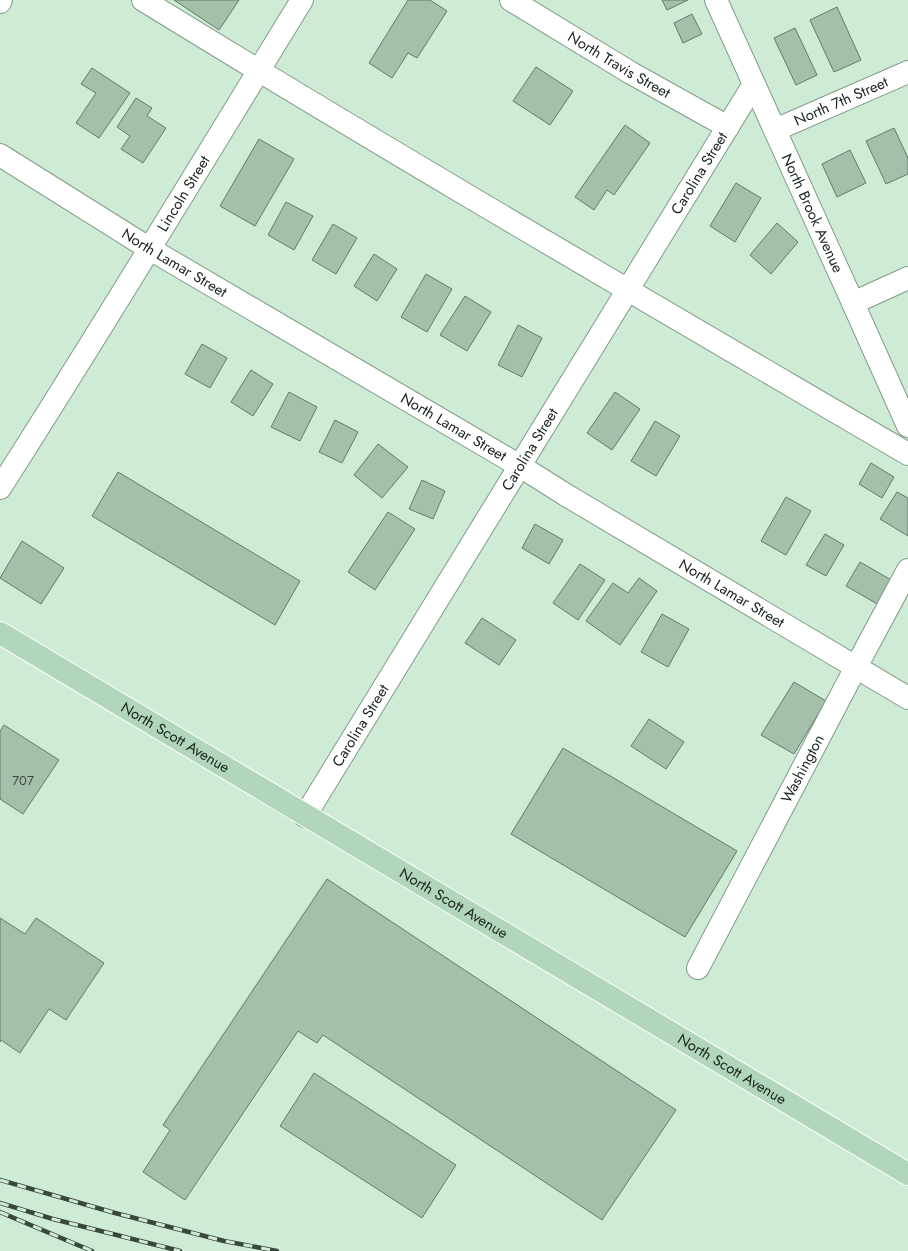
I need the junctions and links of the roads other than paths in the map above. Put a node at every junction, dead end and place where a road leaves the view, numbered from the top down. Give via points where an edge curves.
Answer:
1 (143, 0) edge
2 (302, 0) edge
3 (511, 0) edge
4 (716, 0) edge
5 (259, 71) junction
6 (908, 72) edge
7 (754, 84) junction
8 (728, 128) junction
9 (775, 130) junction
10 (0, 155) edge
11 (150, 249) junction
12 (908, 278) edge
13 (628, 290) junction
14 (854, 303) junction
15 (908, 426) edge
16 (908, 454) edge
17 (520, 466) junction
18 (0, 488) edge
19 (908, 570) edge
20 (0, 632) edge
21 (856, 667) junction
22 (908, 698) edge
23 (306, 816) junction
24 (698, 968) dead end
25 (908, 1174) edge

1 - 5 street
2 - 5 street, Lincoln Street
3 - 8 street, North Travis Street
4 - 7 street, North Brook Avenue
5 - 11 street, Lincoln Street
5 - 13 street
6 - 9 street, North 7th Street
7 - 8 street, Carolina Street
7 - 9 street, North Brook Avenue
8 - 13 street, Carolina Street
9 - 14 street, North Brook Avenue
10 - 11 street, North Lamar Street
11 - 17 street, North Lamar Street
11 - 18 street, Lincoln Street
12 - 14 street
13 - 16 street
13 - 17 street, Carolina Street
14 - 15 street, North Brook Avenue
17 - 21 street, North Lamar Street
17 - 23 street, Carolina Street
19 - 21 street, Washington
20 - 23 main road, North Scott Avenue
21 - 22 street, North Lamar Street
21 - 24 street, Washington
23 - 25 main road, North Scott Avenue

